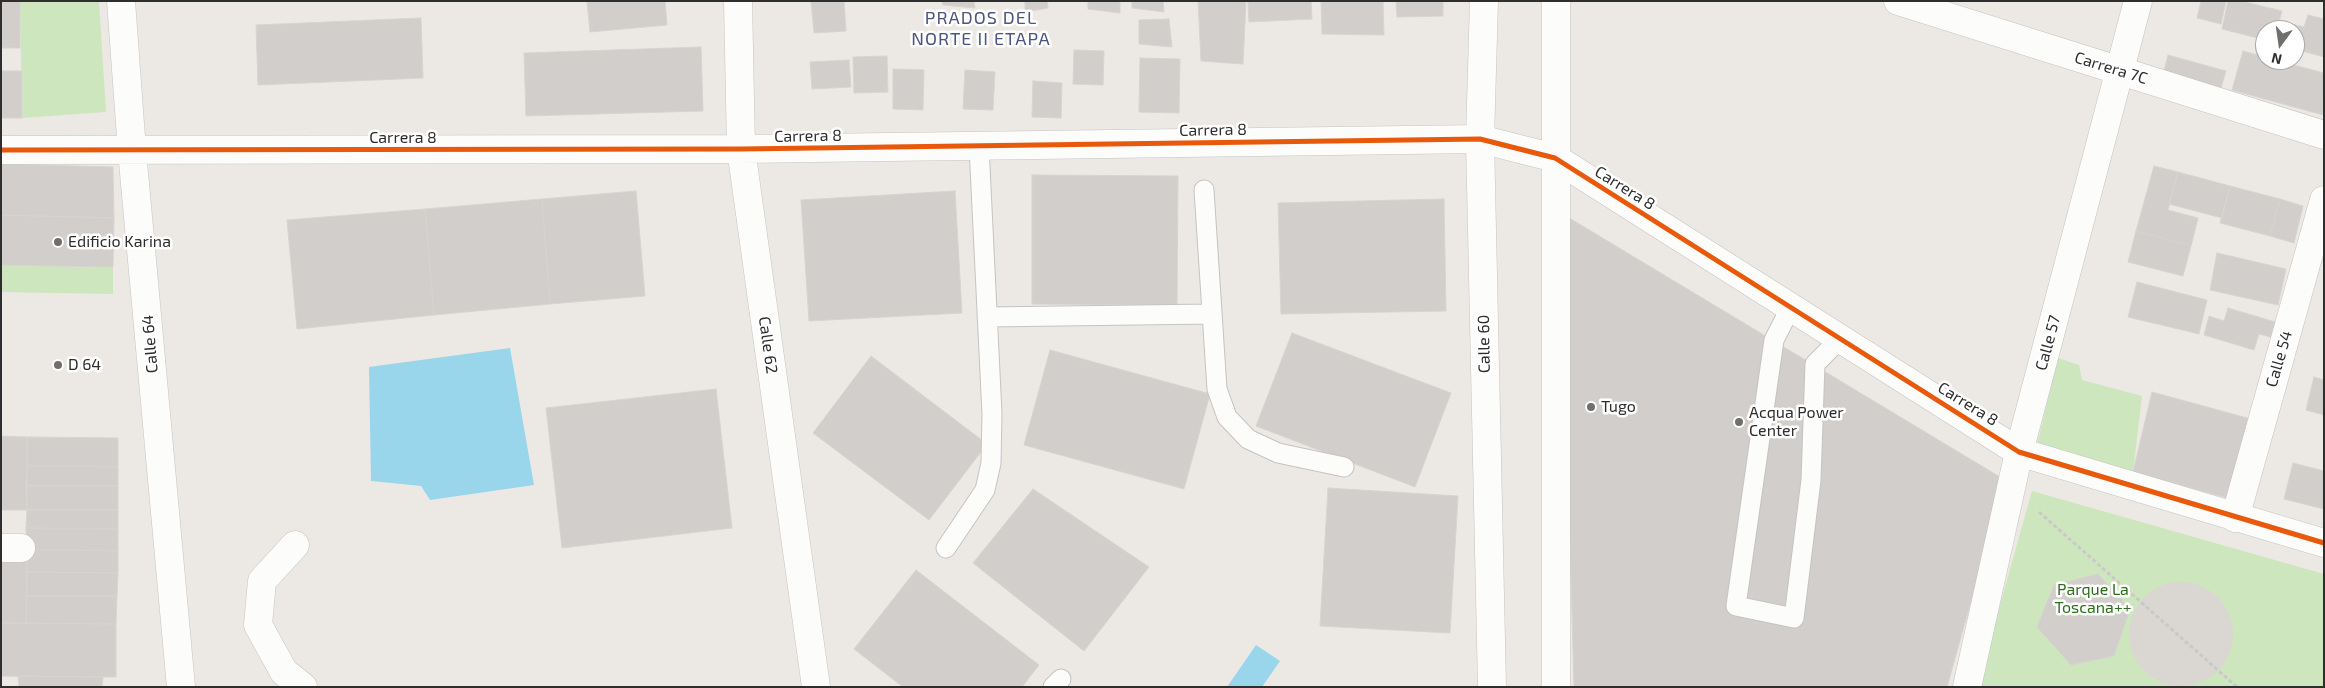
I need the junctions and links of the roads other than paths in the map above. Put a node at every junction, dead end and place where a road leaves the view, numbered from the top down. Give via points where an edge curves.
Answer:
1 (121, 1) edge
2 (738, 1) edge
3 (1484, 1) edge
4 (1556, 1) edge
5 (1898, 1) edge
6 (2138, 1) edge
7 (2120, 71) junction
8 (2324, 135) edge
9 (1480, 139) junction
10 (979, 146) junction
11 (741, 149) junction
12 (1, 150) edge
13 (132, 151) junction
14 (1555, 158) junction
15 (1204, 190) dead end
16 (2324, 200) edge
17 (1791, 307) junction
18 (1211, 314) junction
19 (987, 316) junction
20 (1840, 339) junction
21 (2019, 452) junction
22 (1344, 467) dead end
23 (2235, 518) junction
24 (2324, 542) edge
25 (295, 545) dead end
26 (946, 548) dead end
27 (181, 687) edge
28 (303, 687) edge
29 (816, 687) edge
30 (1492, 687) edge
31 (1556, 687) edge
32 (1967, 687) edge

1 - 13 street, Calle 64
2 - 11 street, Calle 62
3 - 9 street, Calle 60
4 - 14 street
5 - 7 street, Carrera 7C
6 - 7 street, Calle 57
7 - 8 street, Carrera 7C
7 - 21 street, Calle 57
9 - 10 street, Carrera 8
9 - 14 street, Carrera 8
9 - 30 street, Calle 60
10 - 11 street, Carrera 8
10 - 19 lane
11 - 13 street, Carrera 8
11 - 29 street, Calle 62
12 - 13 street, Carrera 8
13 - 27 street, Calle 64
14 - 17 street, Carrera 8
14 - 31 street
15 - 18 lane
16 - 23 street, Calle 54
17 - 20 street, Carrera 8
17 - 20 lane via 1774,340 1736,606 1794,618 1811,480 1815,364
18 - 19 lane
18 - 22 lane via 1217,389 1227,417 1248,439 1278,453
19 - 26 lane via 992,463 985,490
20 - 21 street, Carrera 8
21 - 23 street, Carrera 8
21 - 32 street, Calle 57
23 - 24 street, Carrera 8
25 - 28 street via 262,581 258,625 284,672

